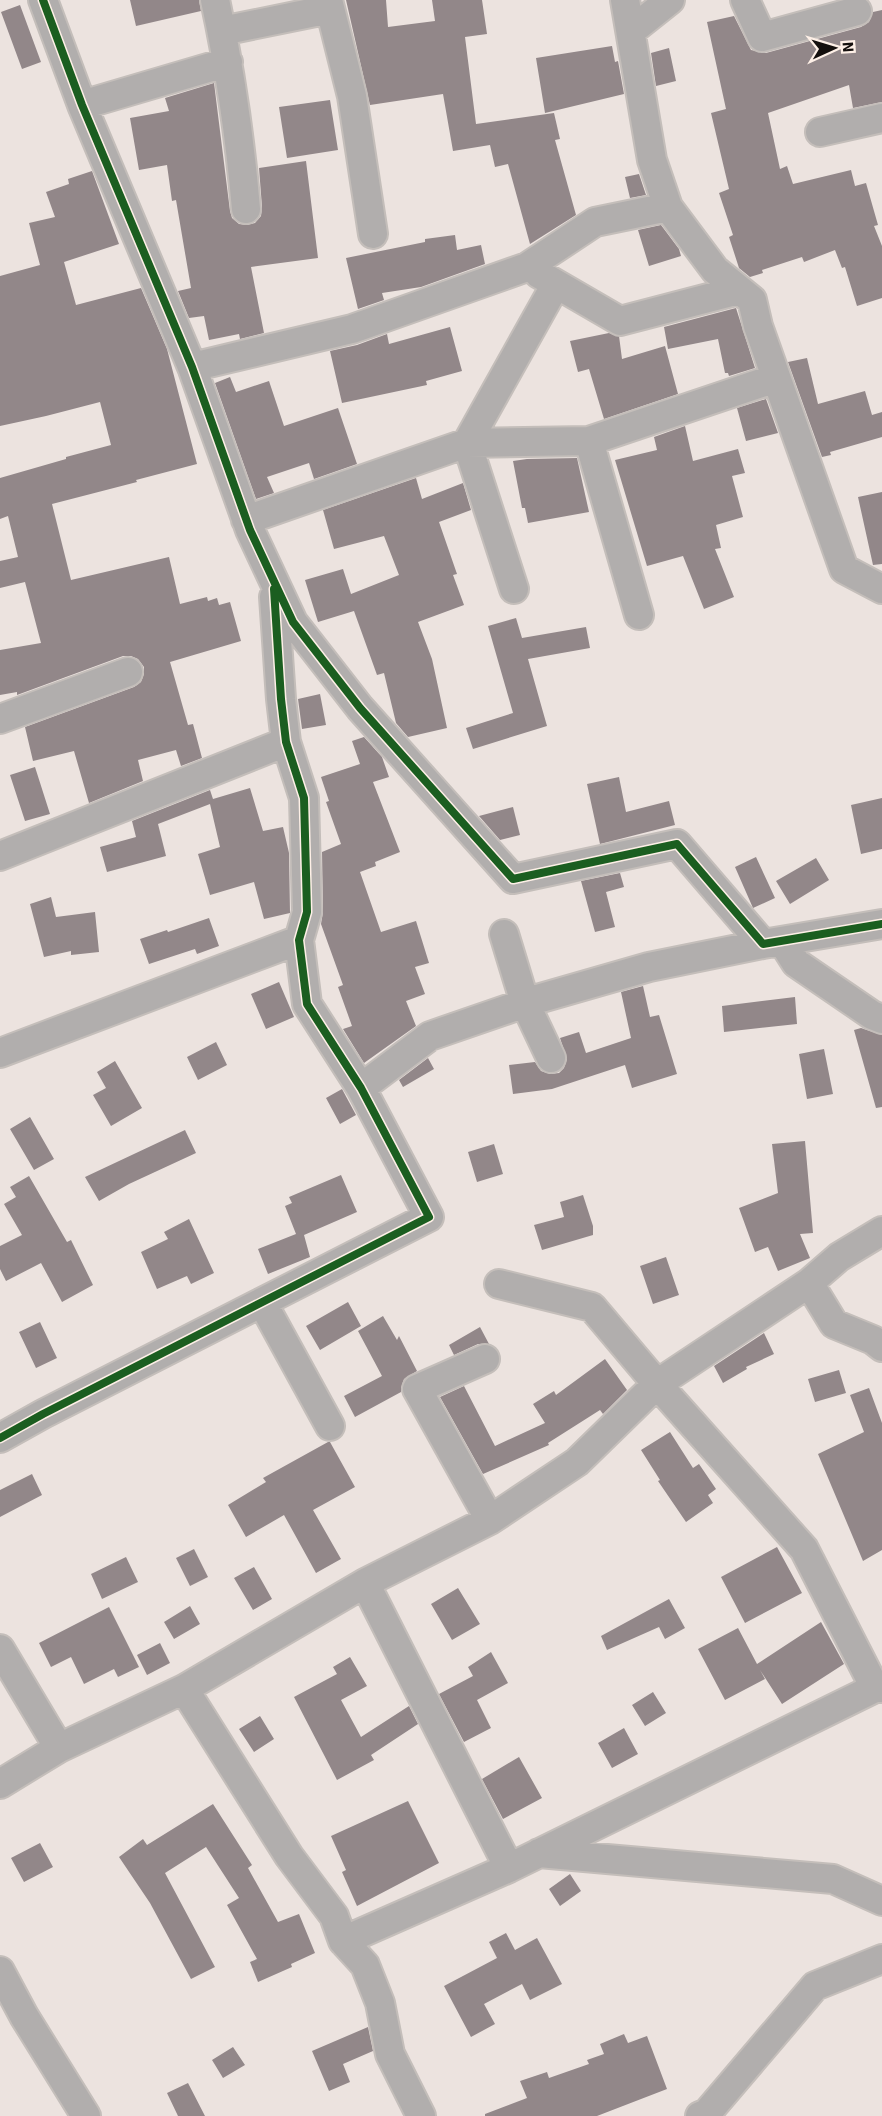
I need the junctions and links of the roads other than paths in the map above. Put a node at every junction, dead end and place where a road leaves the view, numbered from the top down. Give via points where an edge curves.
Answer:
1 (43, 0) edge
2 (215, 0) edge
3 (625, 0) edge
4 (670, 0) edge
5 (746, 0) edge
6 (329, 4) edge
7 (857, 11) dead end
8 (222, 31) junction
9 (631, 31) junction
10 (228, 62) junction
11 (82, 105) junction
12 (882, 118) edge
13 (820, 132) dead end
14 (668, 207) junction
15 (246, 209) dead end
16 (373, 234) dead end
17 (527, 267) junction
18 (556, 284) junction
19 (739, 290) junction
20 (192, 367) junction
21 (776, 378) junction
22 (589, 441) junction
23 (467, 443) junction
24 (246, 520) junction
25 (273, 580) junction
26 (514, 589) dead end
27 (882, 589) edge
28 (639, 615) dead end
29 (128, 672) dead end
30 (0, 719) edge
31 (286, 742) junction
32 (0, 856) edge
33 (882, 924) edge
34 (504, 934) dead end
35 (299, 940) junction
36 (772, 942) junction
37 (525, 1003) junction
38 (882, 1019) edge
39 (0, 1053) edge
40 (551, 1058) dead end
41 (361, 1088) junction
42 (882, 1231) edge
43 (809, 1283) junction
44 (499, 1284) dead end
45 (262, 1302) junction
46 (882, 1347) edge
47 (485, 1359) dead end
48 (657, 1384) junction
49 (330, 1426) dead end
50 (0, 1438) edge
51 (490, 1520) junction
52 (365, 1583) junction
53 (0, 1649) edge
54 (879, 1688) edge
55 (184, 1689) junction
56 (59, 1748) junction
57 (0, 1784) edge
58 (539, 1853) junction
59 (508, 1868) junction
60 (882, 1901) edge
61 (343, 1941) junction
62 (882, 1959) edge
63 (0, 1971) edge
64 (85, 2115) edge
65 (421, 2116) edge
66 (700, 2116) edge

1 - 11 street
2 - 8 street
3 - 9 street
4 - 9 street
5 - 7 street via 762,37
6 - 8 street
6 - 16 street via 352,96
8 - 10 street
9 - 14 street via 652,160
10 - 11 street
10 - 15 street
11 - 20 street
12 - 13 street
14 - 17 street via 595,222
14 - 19 street via 715,270
17 - 18 street
17 - 20 street via 352,329
18 - 19 street via 620,321
18 - 23 street
19 - 21 street via 752,300
20 - 24 street
21 - 22 street
21 - 27 street via 844,569
22 - 23 street
22 - 28 street
23 - 24 street
23 - 26 street
24 - 25 street
25 - 31 street
25 - 36 street via 293,622 360,708 513,879 677,844
29 - 30 street
31 - 32 street
31 - 35 street via 304,798 307,912
33 - 36 street
34 - 37 street
35 - 39 street
35 - 41 street via 307,1004
36 - 37 street via 649,967
36 - 38 street via 796,963
37 - 40 street
37 - 41 street via 430,1036
41 - 45 street via 429,1217
42 - 43 street via 839,1257
43 - 46 street via 834,1324
43 - 48 street
44 - 48 street via 592,1307
45 - 49 street
45 - 50 street
47 - 51 street via 417,1389
48 - 51 street via 576,1462
48 - 54 street via 804,1549
51 - 52 street
52 - 55 street
52 - 59 street
53 - 56 street
54 - 58 street
55 - 56 street
55 - 61 street via 289,1856 334,1916
56 - 57 street
58 - 59 street
58 - 60 street via 833,1879
59 - 61 street
61 - 65 street via 365,1965 381,2003 390,2054
62 - 66 street via 815,1986 707,2113
63 - 64 street

